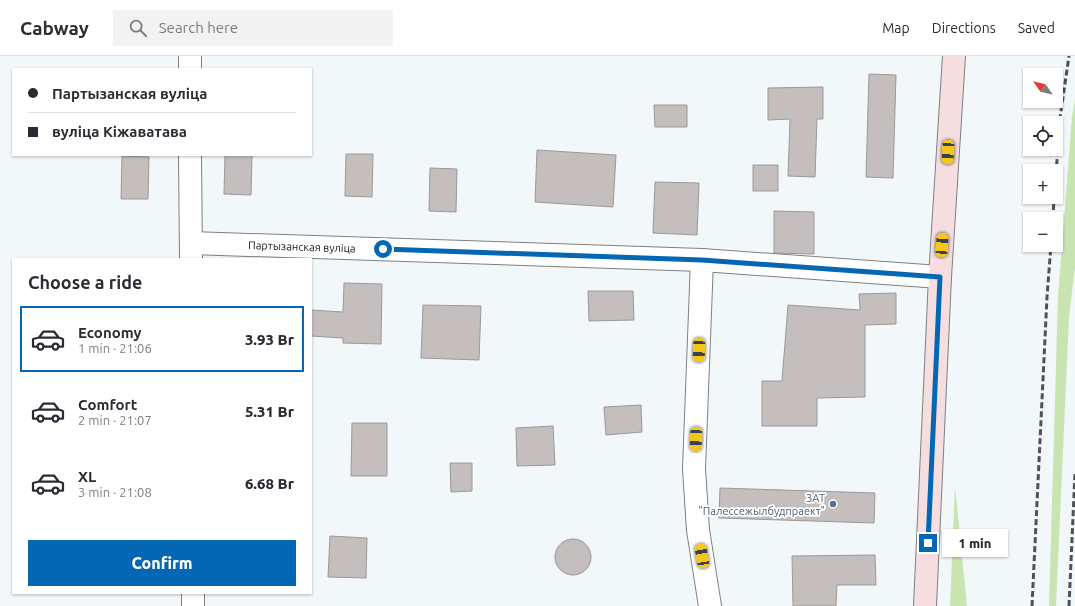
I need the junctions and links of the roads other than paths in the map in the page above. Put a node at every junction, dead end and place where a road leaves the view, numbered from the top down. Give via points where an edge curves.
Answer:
1 (190, 56) edge
2 (954, 56) edge
3 (190, 68) edge
4 (190, 156) edge
5 (191, 251) edge
6 (702, 260) junction
7 (940, 277) junction
8 (193, 594) edge
9 (193, 606) edge
10 (710, 606) edge
11 (925, 606) edge

1 - 3 street
2 - 7 main road
4 - 5 street
5 - 6 street, Партызанская вуліца
6 - 7 street, Партызанская вуліца
6 - 10 street via 694,469 698,530
7 - 11 main road
8 - 9 street

